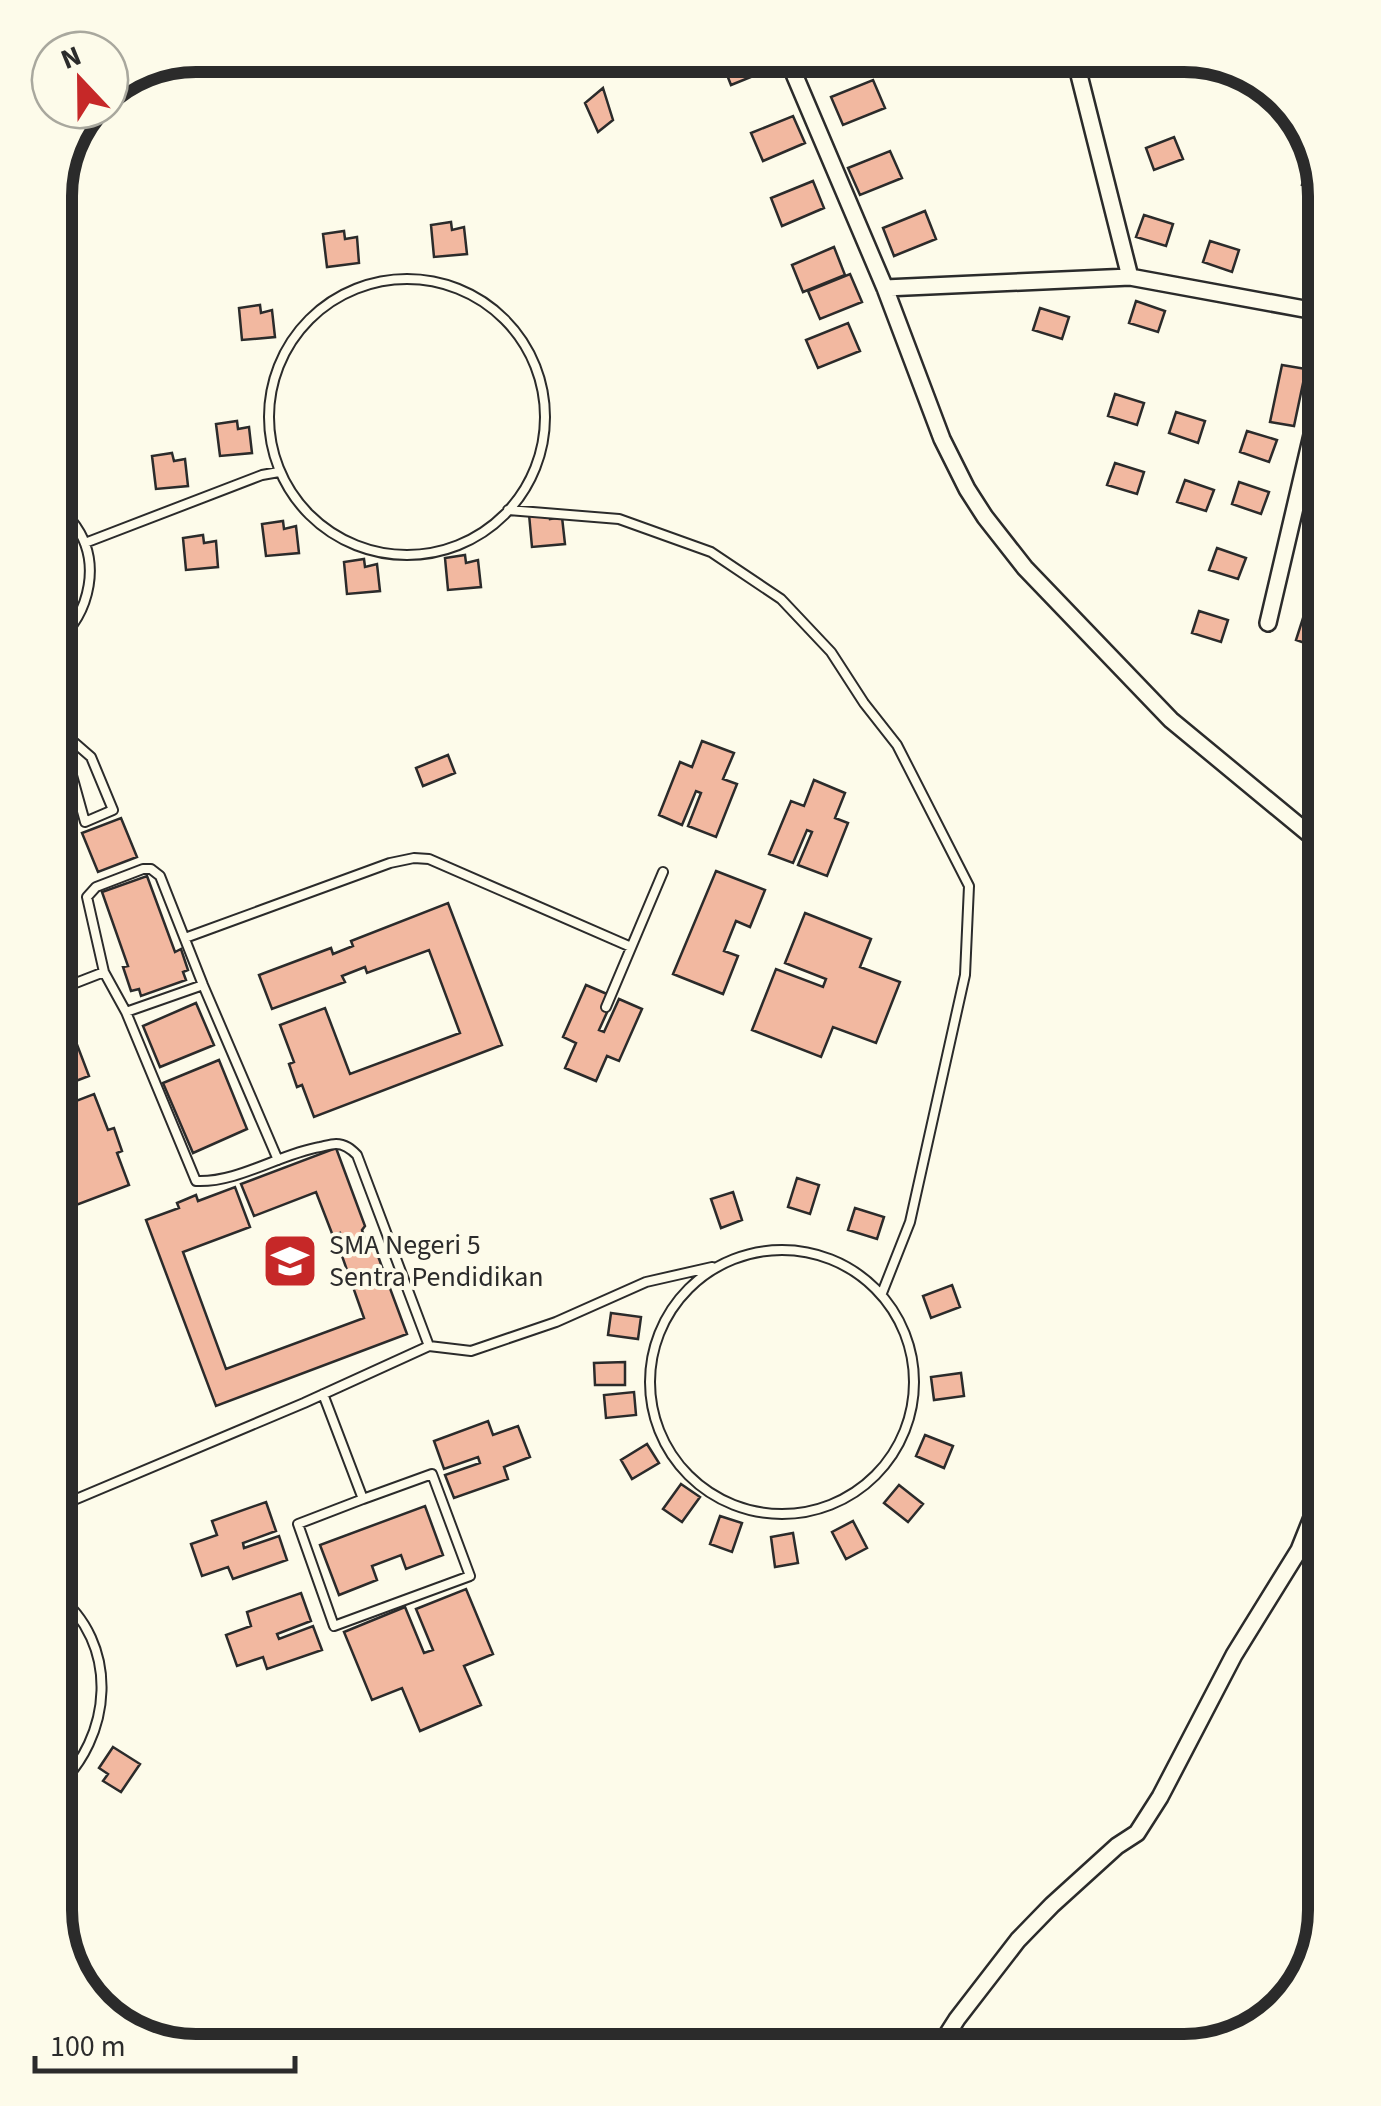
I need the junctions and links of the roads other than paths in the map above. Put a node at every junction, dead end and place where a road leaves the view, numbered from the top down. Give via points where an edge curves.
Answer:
1 (793, 73) edge
2 (1079, 73) edge
3 (1130, 277) junction
4 (885, 288) junction
5 (1308, 310) edge
6 (1308, 452) edge
7 (279, 472) junction
8 (508, 510) junction
9 (73, 522) edge
10 (85, 543) junction
11 (1268, 622) dead end
12 (73, 624) edge
13 (73, 742) edge
14 (73, 779) edge
15 (1308, 833) edge
16 (663, 872) dead end
17 (185, 938) junction
18 (631, 947) junction
19 (104, 972) junction
20 (203, 984) junction
21 (73, 985) edge
22 (606, 1007) dead end
23 (126, 1012) junction
24 (278, 1160) junction
25 (718, 1266) junction
26 (882, 1293) junction
27 (429, 1346) junction
28 (322, 1394) junction
29 (363, 1499) junction
30 (73, 1500) edge
31 (1308, 1526) edge
32 (73, 1612) edge
33 (73, 1771) edge
34 (947, 2034) edge

1 - 4 street
2 - 3 street
3 - 4 street
3 - 5 street
4 - 15 street via 942,439 994,530 1171,720
6 - 11 street
7 - 8 lane via 303,509 337,537 378,553 423,555 466,542
7 - 8 lane via 270,439 276,370 315,314 376,282 446,284 505,318 531,354 544,396 544,440 530,482
7 - 10 lane
8 - 26 lane via 619,520 711,552 781,599 831,652 897,745 969,886 964,975 910,1222
9 - 10 lane
10 - 12 lane via 88,596
13 - 14 lane via 91,758 112,810 85,822
16 - 18 lane
17 - 18 lane via 414,858
17 - 19 lane via 157,872 143,869 96,887 87,897
17 - 20 lane
18 - 22 lane
19 - 21 lane
19 - 23 lane
20 - 23 lane
20 - 24 lane
23 - 24 lane via 196,1181
24 - 27 lane via 337,1144 356,1155
25 - 26 lane via 760,1251 804,1251 847,1265
25 - 26 lane via 682,1294 659,1331 649,1374 654,1419 673,1459 703,1489 742,1508 784,1514 827,1506 865,1485 894,1453 911,1414 915,1371 905,1329
25 - 27 lane via 646,1282 471,1351
27 - 28 lane
28 - 29 lane
28 - 30 lane
29 - 29 lane via 432,1474 470,1576 334,1626 298,1524
31 - 34 street via 1136,1833 1018,1940
32 - 33 lane via 92,1642 102,1694 90,1746

